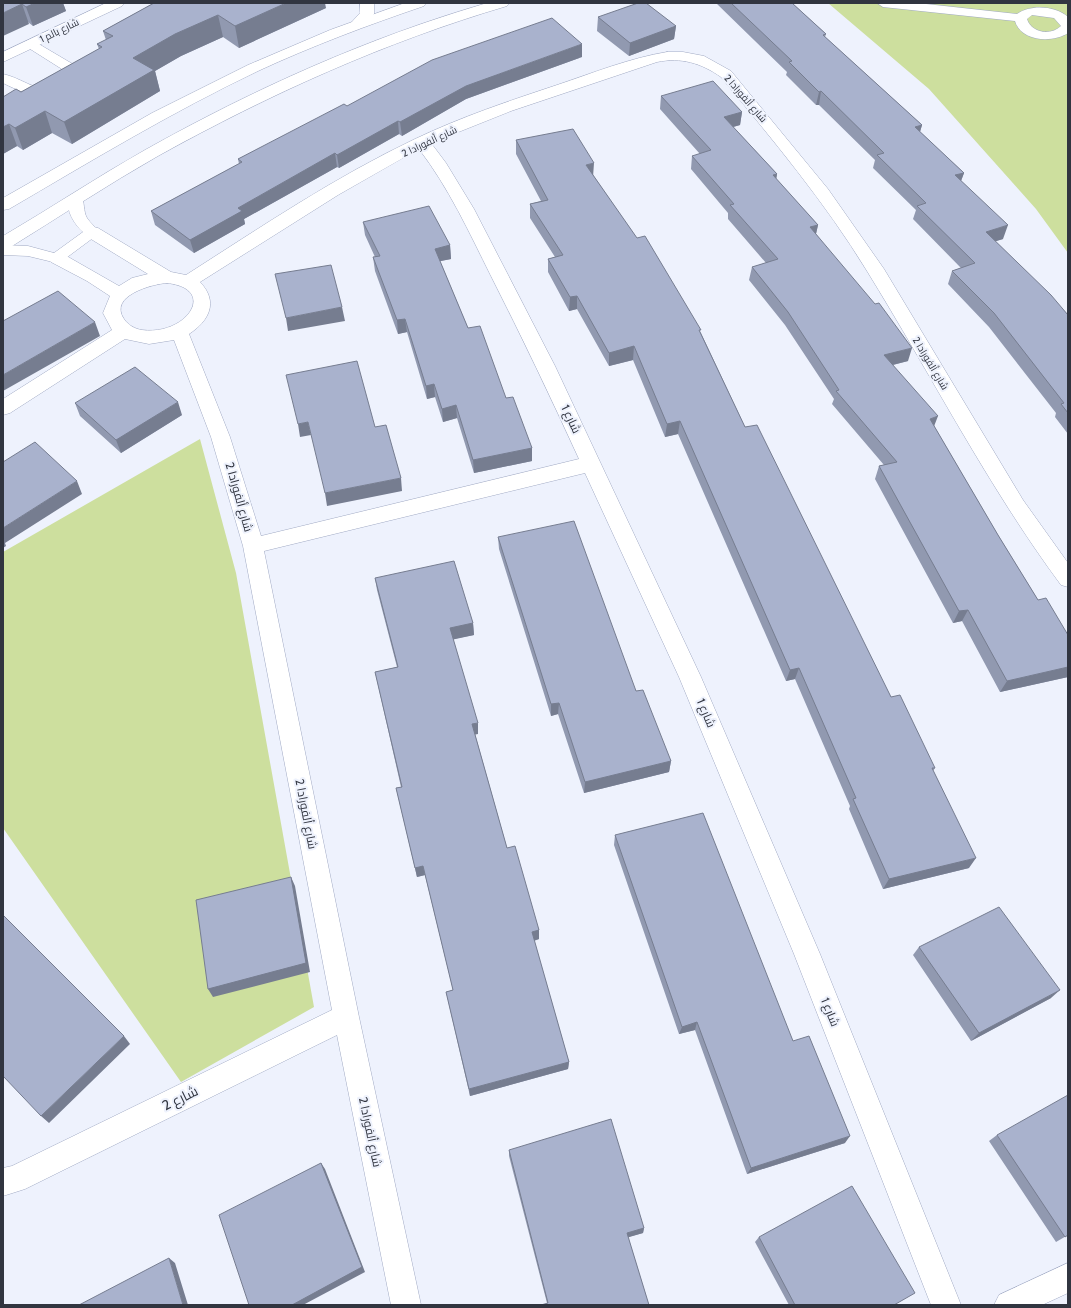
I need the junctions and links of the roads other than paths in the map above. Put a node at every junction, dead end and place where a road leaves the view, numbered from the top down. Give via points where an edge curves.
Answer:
1 (80, 3) edge
2 (117, 3) edge
3 (367, 3) edge
4 (419, 3) edge
5 (502, 3) edge
6 (883, 3) edge
7 (1052, 8) edge
8 (93, 13) junction
9 (1020, 18) junction
10 (357, 24) junction
11 (32, 44) junction
12 (3, 58) edge
13 (3, 78) edge
14 (422, 142) junction
15 (76, 199) junction
16 (3, 205) edge
17 (92, 232) junction
18 (3, 244) edge
19 (3, 250) edge
20 (57, 258) junction
21 (166, 277) junction
22 (188, 282) junction
23 (120, 294) junction
24 (124, 331) junction
25 (179, 331) junction
26 (3, 408) edge
27 (591, 464) junction
28 (253, 546) junction
29 (1068, 579) edge
30 (346, 1017) junction
31 (7, 1185) edge
32 (1068, 1278) edge
33 (406, 1305) edge
34 (946, 1305) edge
35 (1009, 1305) edge

1 - 8 street
2 - 8 street, شارع بالم 1
3 - 10 street via 367,14
4 - 10 street
5 - 15 street via 400,36 275,89 151,154
6 - 9 lane
7 - 9 lane via 1028,12
7 - 9 lane via 1067,23 1065,31 1053,35 1037,34 1024,27
8 - 11 street, شارع بالم 1
10 - 16 street via 253,68 188,100
11 - 12 street, شارع بالم 1
11 - 13 lane via 71,69 73,79 64,87 37,93
14 - 22 street, شارع ألفورادا 2 via 350,181
14 - 27 street, شارع 1 via 466,209 546,366
14 - 29 street, شارع ألفورادا 2 via 576,83 650,60 666,56 684,56 715,66 726,74 803,165 841,216 1003,484
15 - 17 lane via 78,219
15 - 18 street
17 - 20 lane
17 - 21 street
19 - 20 lane via 28,251
20 - 23 street
21 - 22 street
21 - 23 street via 141,282
22 - 25 street via 202,296 202,305 199,315 191,324
23 - 24 street via 113,304 112,314 116,324
24 - 25 street via 136,336 150,337
24 - 26 street
25 - 28 street, شارع ألفورادا 2 via 220,430
27 - 28 street
27 - 34 street, شارع 1 via 687,669 748,812
28 - 30 street, شارع ألفورادا 2
30 - 31 street, شارع 2
30 - 33 street, شارع ألفورادا 2
32 - 35 street

